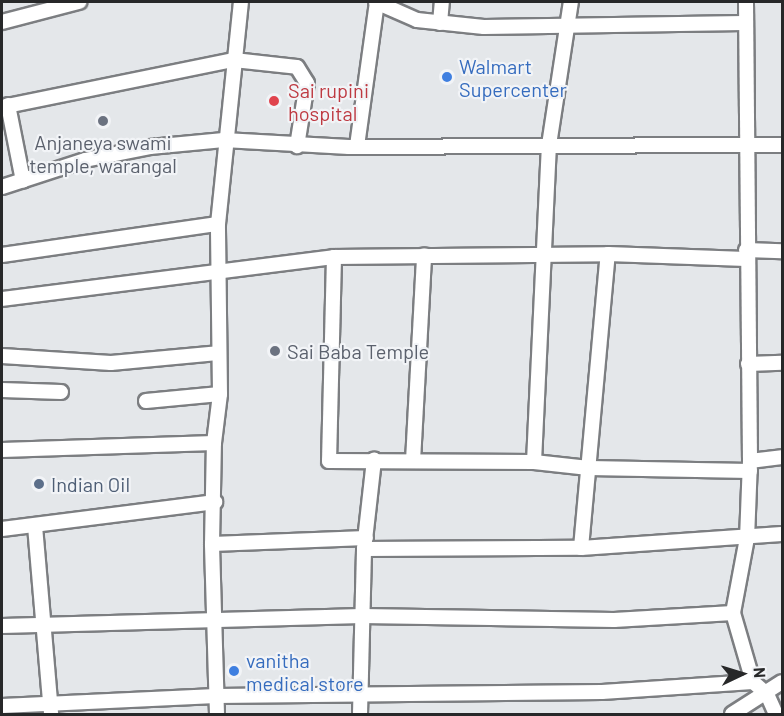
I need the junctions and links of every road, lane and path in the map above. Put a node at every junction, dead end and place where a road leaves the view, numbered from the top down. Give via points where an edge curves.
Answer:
1 (79, 2) edge
2 (241, 2) edge
3 (377, 2) edge
4 (442, 2) edge
5 (571, 2) edge
6 (746, 2) edge
7 (58, 4) edge
8 (2, 22) edge
9 (440, 23) junction
10 (744, 24) junction
11 (569, 27) junction
12 (234, 60) junction
13 (5, 106) edge
14 (224, 140) junction
15 (750, 143) junction
16 (549, 145) junction
17 (783, 145) edge
18 (357, 146) junction
19 (297, 147) junction
20 (23, 181) junction
21 (2, 187) edge
22 (218, 224) junction
23 (783, 251) edge
24 (608, 254) junction
25 (2, 255) edge
26 (424, 255) junction
27 (541, 255) junction
28 (746, 255) junction
29 (334, 256) junction
30 (219, 271) junction
31 (2, 299) edge
32 (218, 353) junction
33 (2, 356) edge
34 (783, 363) edge
35 (748, 364) junction
36 (2, 390) edge
37 (60, 392) dead end
38 (220, 394) junction
39 (146, 401) dead end
40 (214, 442) junction
41 (2, 450) edge
42 (783, 457) edge
43 (374, 460) junction
44 (413, 461) junction
45 (534, 462) junction
46 (750, 466) junction
47 (589, 468) junction
48 (215, 502) junction
49 (35, 526) junction
50 (2, 529) edge
51 (783, 534) edge
52 (747, 538) junction
53 (212, 544) junction
54 (365, 544) junction
55 (581, 548) junction
56 (734, 613) junction
57 (362, 616) junction
58 (212, 618) junction
59 (2, 626) edge
60 (42, 626) junction
61 (753, 682) junction
62 (783, 682) edge
63 (767, 693) junction
64 (358, 694) junction
65 (216, 696) junction
66 (2, 706) edge
67 (51, 710) edge
68 (217, 714) edge
69 (360, 714) edge
70 (732, 714) edge
71 (776, 714) edge

1 - 7 street
2 - 12 street
3 - 9 street via 417,20
3 - 18 street
4 - 9 street
5 - 11 street
6 - 10 street
7 - 8 street
9 - 11 street
10 - 11 street
10 - 15 street
11 - 16 street
12 - 13 street
12 - 14 street
12 - 19 street via 297,67 304,74 307,83
13 - 20 street
14 - 19 street
14 - 20 street via 150,147 85,160
14 - 22 street
15 - 16 street
15 - 17 street
15 - 28 street
16 - 18 street
16 - 27 street
18 - 19 street
20 - 21 street
22 - 25 street
22 - 30 street
23 - 28 street
24 - 27 street
24 - 28 street
24 - 47 street
26 - 27 street
26 - 29 street
26 - 44 street
27 - 45 street
28 - 35 street
29 - 30 street
29 - 43 street via 326,455 329,461
30 - 31 street
30 - 32 street
32 - 33 street via 111,363
32 - 38 street
34 - 35 street
35 - 46 street
36 - 37 street
38 - 39 street
38 - 40 street
40 - 41 street
40 - 48 street
42 - 46 street
43 - 44 street
43 - 54 street
44 - 45 street
45 - 47 street
46 - 47 street
46 - 52 street
47 - 55 street
48 - 49 street
48 - 53 street
49 - 50 street
49 - 60 street
51 - 52 street
52 - 55 street
52 - 56 street
53 - 54 street
53 - 58 street
54 - 55 street
54 - 57 street
56 - 57 street via 544,621
56 - 61 street
57 - 58 street
57 - 64 street
58 - 60 street
58 - 65 street
59 - 60 street
60 - 67 street
61 - 63 street
61 - 64 street via 602,692
62 - 63 street
63 - 70 street
63 - 71 street
64 - 65 street
64 - 69 street
65 - 67 street
65 - 68 street
66 - 67 street

